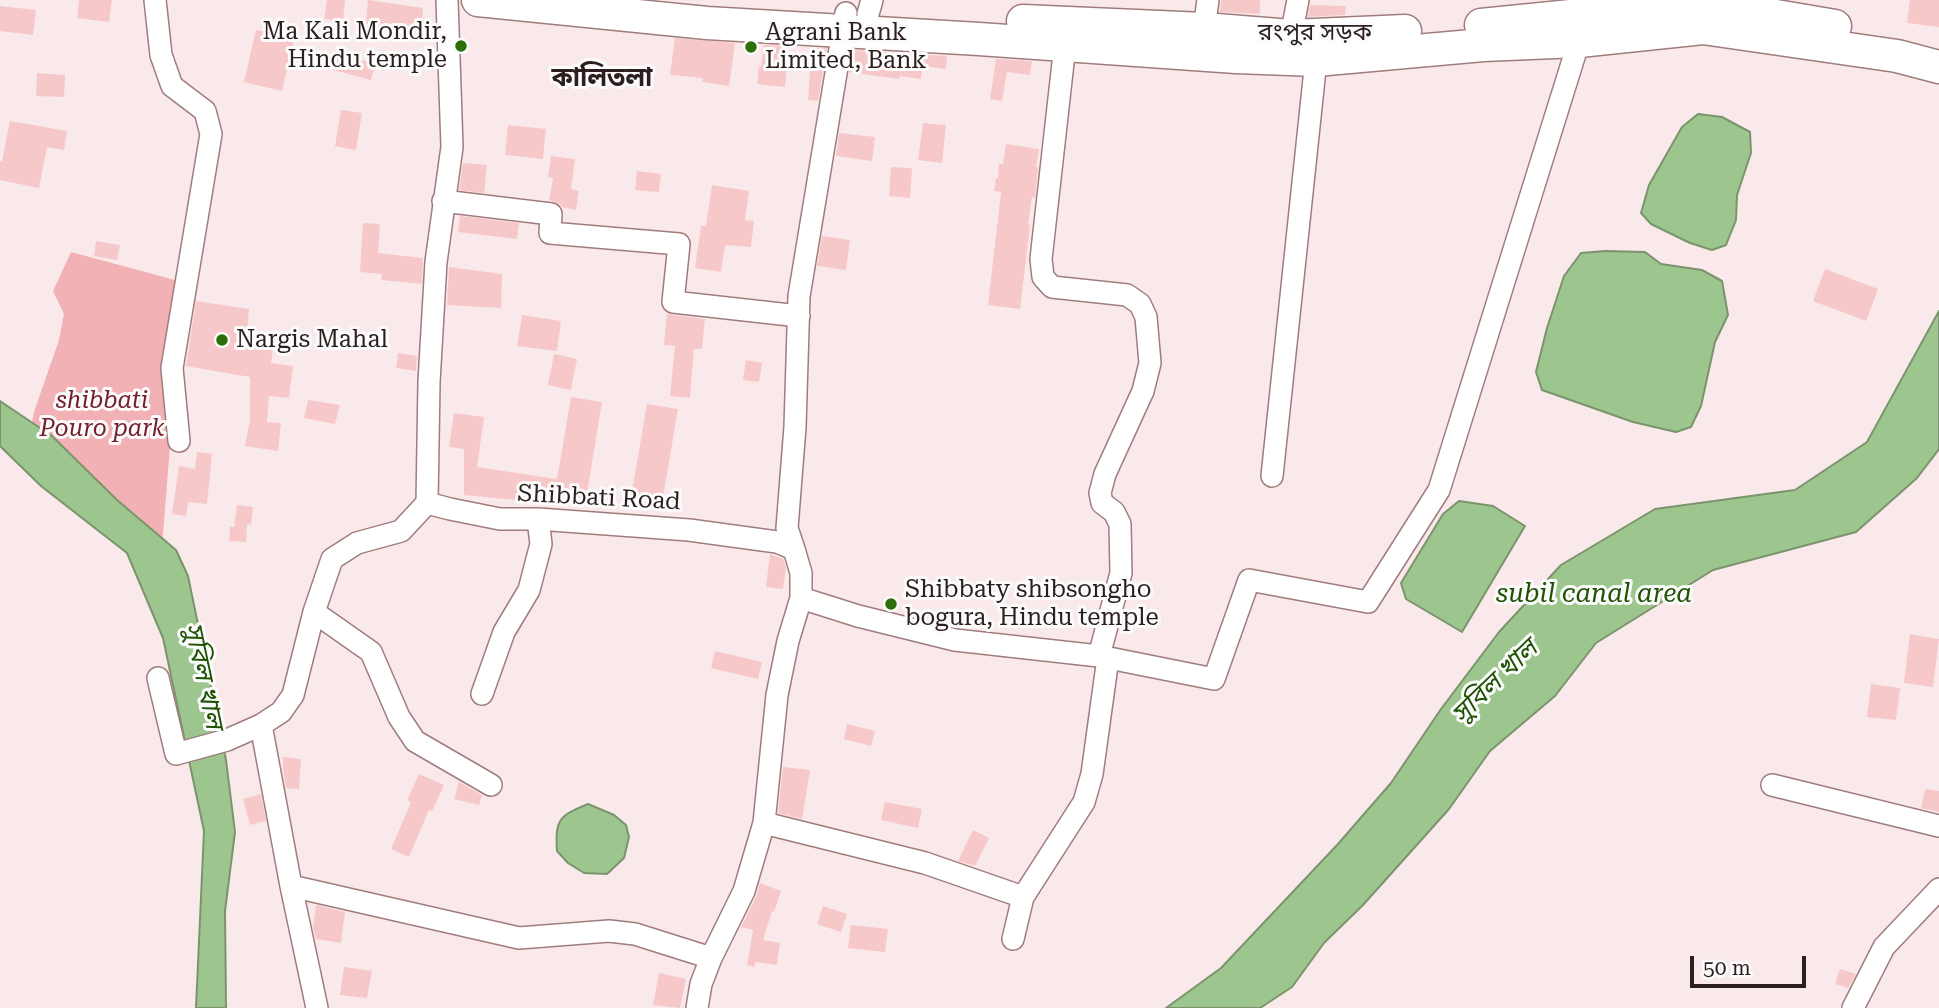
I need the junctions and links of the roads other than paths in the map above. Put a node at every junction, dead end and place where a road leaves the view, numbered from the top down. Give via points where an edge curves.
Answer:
1 (155, 0) edge
2 (447, 0) edge
3 (478, 0) edge
4 (686, 0) edge
5 (1298, 0) edge
6 (1700, 1) edge
7 (857, 14) edge
8 (1206, 14) edge
9 (1291, 36) junction
10 (1579, 41) junction
11 (1065, 45) junction
12 (1939, 47) edge
13 (1316, 60) junction
14 (1939, 68) edge
15 (443, 201) junction
16 (799, 316) junction
17 (179, 441) dead end
18 (1272, 476) dead end
19 (428, 503) junction
20 (538, 519) junction
21 (794, 549) junction
22 (802, 598) junction
23 (314, 612) junction
24 (1104, 657) junction
25 (158, 678) dead end
26 (482, 694) dead end
27 (261, 725) junction
28 (491, 785) dead end
29 (1772, 785) dead end
30 (764, 823) junction
31 (1939, 827) edge
32 (291, 886) junction
33 (1939, 889) edge
34 (1023, 897) junction
35 (1013, 939) dead end
36 (711, 958) junction
37 (317, 1008) edge
38 (697, 1008) edge
39 (1853, 1008) edge

1 - 17 street via 161,55 172,86 205,111 211,134 172,368
2 - 15 street via 452,147
3 - 7 highway via 707,23
4 - 7 highway, রংপুর সড়ক
5 - 9 street
6 - 9 highway, রংপুর সড়ক via 1498,24
6 - 12 highway, রংপুর সড়ক via 1906,37
7 - 8 highway, রংপুর সড়ক
7 - 11 highway, রংপুর সড়ক
7 - 16 street via 816,187
8 - 9 highway, রংপুর সড়ক
10 - 13 highway, রংপুর সড়ক
10 - 14 highway, রংপুর সড়ক via 1703,28 1897,56
10 - 24 street via 1439,490 1368,602 1249,580 1214,679
11 - 13 highway, রংপুর সড়ক
11 - 24 street via 1041,259 1043,277 1052,287 1127,295 1140,304 1146,317 1150,363 1143,391 1100,493 1102,503 1120,524 1121,573
13 - 18 street
15 - 16 street via 551,214 550,233 679,244 673,302
15 - 19 street via 429,382
16 - 21 street via 787,528
19 - 20 street, Shibbati Road via 500,519
19 - 23 street via 401,531 357,543 332,559
20 - 21 street, Shibbati Road via 689,530 777,542
20 - 26 street via 541,544 529,590 504,632
21 - 22 street
22 - 24 street via 955,640
22 - 30 street via 777,695
23 - 27 street via 293,695 281,712
23 - 28 street via 371,652 399,717 415,741
24 - 34 street via 1092,774 1084,802
25 - 27 street via 176,754
27 - 32 street
29 - 31 street
30 - 34 street via 925,863
30 - 36 street via 744,891
32 - 36 street via 519,938 609,931 635,934
32 - 37 street
33 - 39 street via 1884,947
34 - 35 street
36 - 38 street

